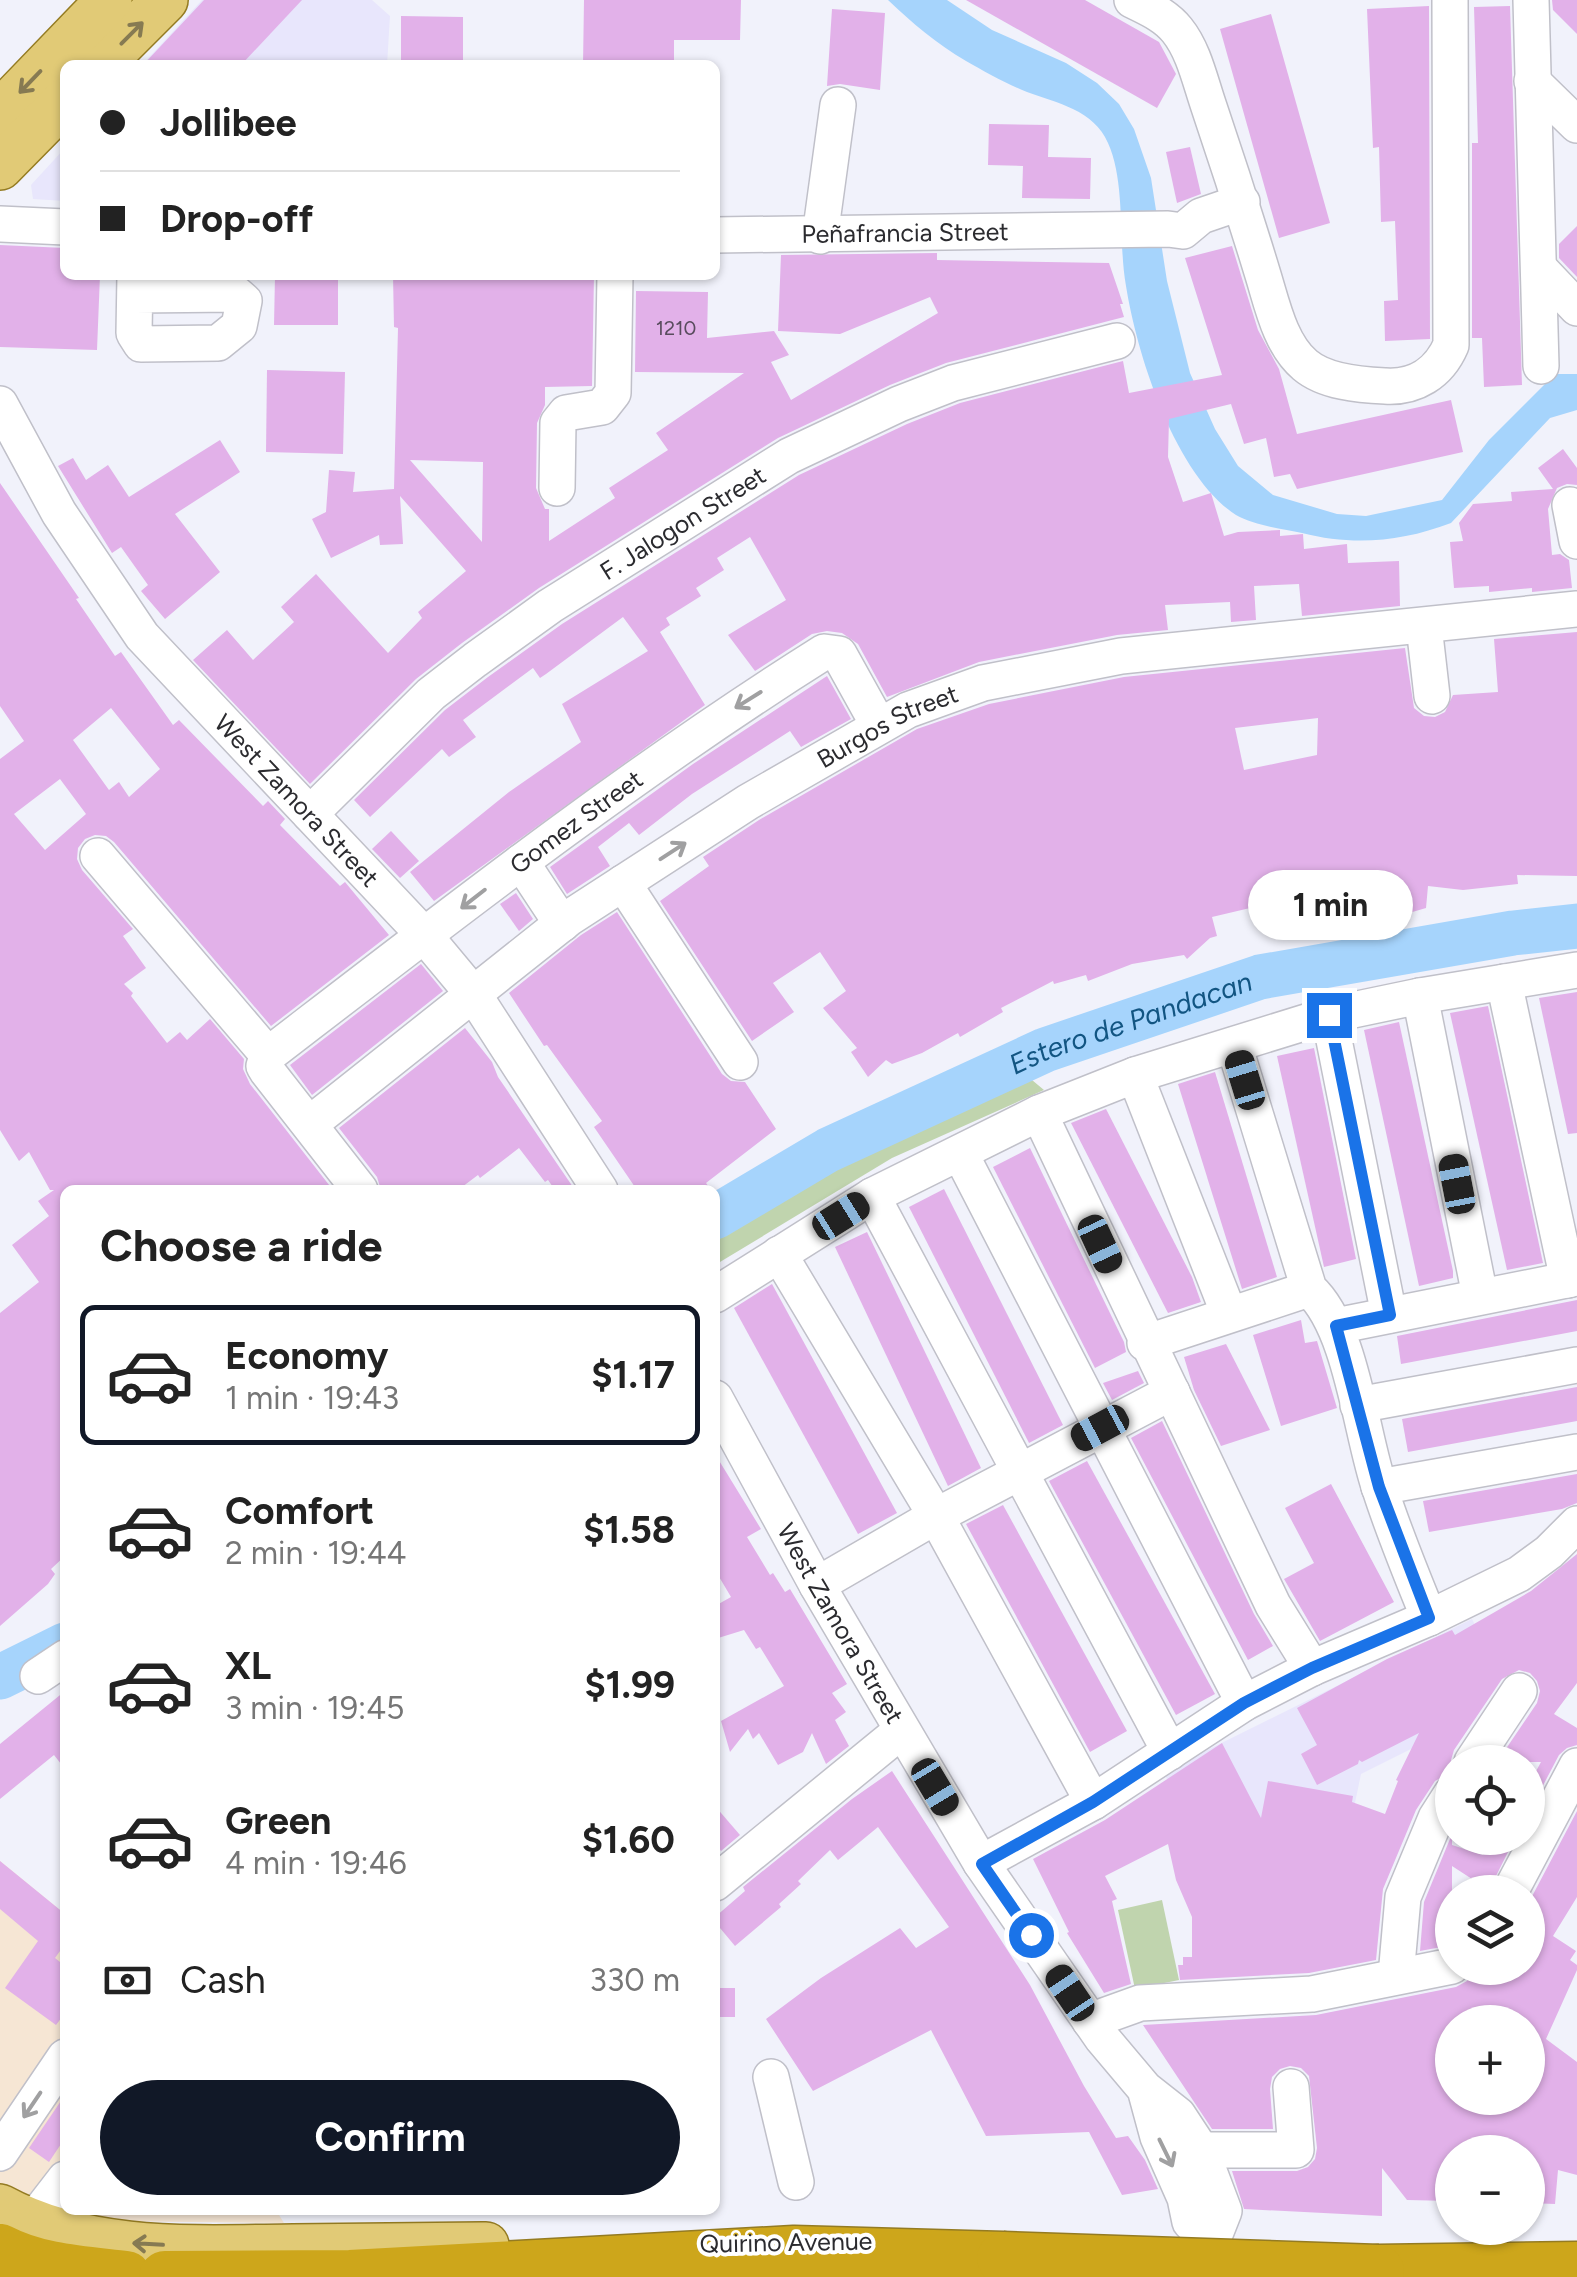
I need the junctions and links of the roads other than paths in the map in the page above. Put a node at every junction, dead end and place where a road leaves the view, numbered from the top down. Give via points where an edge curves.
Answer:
1 (109, 0) edge
2 (164, 0) edge
3 (1132, 0) edge
4 (1450, 0) edge
5 (1531, 0) edge
6 (105, 60) edge
7 (1532, 81) junction
8 (838, 105) dead end
9 (60, 106) edge
10 (0, 113) edge
11 (1577, 126) edge
12 (0, 166) edge
13 (1242, 202) junction
14 (0, 224) edge
15 (60, 227) edge
16 (720, 236) edge
17 (820, 236) junction
18 (1540, 269) junction
19 (616, 280) edge
20 (135, 285) edge
21 (241, 286) edge
22 (1577, 308) edge
23 (1118, 341) dead end
24 (1541, 366) dead end
25 (0, 404) edge
26 (557, 488) dead end
27 (1570, 506) dead end
28 (1577, 541) edge
29 (1577, 609) edge
30 (1424, 626) junction
31 (1432, 696) dead end
32 (880, 726) junction
33 (310, 814) junction
34 (98, 856) dead end
35 (521, 862) junction
36 (623, 883) junction
37 (562, 924) junction
38 (424, 935) junction
39 (1577, 970) edge
40 (1504, 982) junction
41 (474, 994) junction
42 (1420, 996) junction
43 (1329, 1015) junction
44 (1234, 1045) junction
45 (266, 1061) junction
46 (740, 1062) dead end
47 (1134, 1075) junction
48 (1039, 1113) junction
49 (311, 1123) junction
50 (960, 1153) junction
51 (356, 1185) edge
52 (597, 1185) edge
53 (872, 1196) junction
54 (779, 1254) junction
55 (1572, 1279) edge
56 (1310, 1290) junction
57 (720, 1292) edge
58 (1480, 1296) junction
59 (1229, 1314) junction
60 (1390, 1315) junction
61 (1336, 1326) junction
62 (1146, 1342) junction
63 (1577, 1365) edge
64 (1172, 1392) junction
65 (1358, 1406) junction
66 (720, 1407) edge
67 (1100, 1428) junction
68 (1577, 1452) edge
69 (1019, 1472) junction
70 (1379, 1487) junction
71 (936, 1516) junction
72 (1577, 1524) edge
73 (817, 1584) junction
74 (1429, 1618) junction
75 (1312, 1668) junction
76 (1519, 1691) dead end
77 (1244, 1703) junction
78 (901, 1731) junction
79 (1483, 1745) edge
80 (1170, 1752) junction
81 (1577, 1766) edge
82 (1093, 1802) junction
83 (1435, 1820) edge
84 (982, 1864) junction
85 (1519, 1875) edge
86 (720, 1879) edge
87 (1435, 1969) edge
88 (1396, 1976) junction
89 (1090, 2022) junction
90 (60, 2065) edge
91 (771, 2077) dead end
92 (1291, 2087) dead end
93 (1144, 2090) junction
94 (1201, 2150) junction
95 (0, 2152) edge
96 (796, 2182) dead end
97 (60, 2183) edge
98 (8, 2230) edge
99 (1577, 2256) edge
100 (1003, 2258) junction
101 (1215, 2266) edge
102 (1577, 2268) edge
103 (47, 2277) edge
104 (126, 2277) edge
105 (166, 2277) edge
106 (737, 2277) edge

1 -> 10 main road
6 -> 2 main road
3 - 13 street via 1168,20 1188,46
4 - 13 street via 1451,345 1430,376 1402,387 1362,385 1306,366 1291,350 1273,306
5 - 7 street
7 - 11 street
7 - 18 street
8 - 17 street
9 - 12 main road
13 - 17 street, Peñafrancia Street via 1201,216 1180,232
14 - 15 street
16 - 17 street, Peñafrancia Street
18 - 22 street
18 - 24 street
19 - 26 street via 613,393 602,407 562,417
20 - 21 street
20 - 21 street via 134,333 141,344 218,343 239,326
23 - 33 street, F. Jalogon Street via 953,383 790,456 475,660
25 - 33 street, West Zamora Street via 59,513 142,636
27 - 28 street
29 - 30 street, Burgos Street
30 - 31 street
30 - 32 street, Burgos Street via 1120,656 982,684
32 -> 35 street, Gomez Street via 838,654 824,652
36 -> 32 street, Burgos Street
33 - 38 street, West Zamora Street
34 - 45 street
35 - 37 street
35 -> 38 street, Gomez Street
36 - 37 street, Burgos Street
36 - 46 street
37 - 41 street, Burgos Street
38 - 41 street, West Zamora Street
38 - 45 street, Gomez Street
39 - 40 street
40 - 42 street
40 - 55 street
41 - 49 street, Burgos Street
41 - 52 street, West Zamora Street
42 - 43 street
42 - 58 street
43 - 44 street
43 - 60 street
44 - 47 street
44 - 56 street
45 - 49 street
47 - 48 street
47 - 59 street
48 - 50 street
48 - 62 street
49 - 51 street
50 - 53 street
50 - 67 street
53 - 54 street
53 - 69 street
54 - 57 street
54 - 71 street
55 - 58 street
56 - 59 street
56 - 61 street
58 - 60 street
59 - 62 street
60 - 61 street
61 - 65 street
62 - 64 street
63 - 65 street
64 - 67 street
64 - 75 street via 1273,1606
65 - 70 street
66 - 73 street, West Zamora Street
67 - 69 street
67 - 77 street
68 - 70 street
69 - 71 street
69 - 80 street
70 - 74 street
71 - 73 street
71 - 82 street
72 - 74 street via 1519,1574
73 - 78 street, West Zamora Street
74 - 75 street
75 - 77 street
76 - 79 street
77 - 80 street
78 - 84 street, West Zamora Street
78 - 86 street
80 - 82 street
81 - 85 street
82 - 84 street
83 - 88 street via 1404,1897
84 - 89 street, West Zamora Street
87 - 88 street
88 - 89 street via 1312,1994 1140,2004
89 - 93 street, West Zamora Street
90 -> 95 street
91 - 96 street
92 - 94 street via 1296,2150
93 - 94 street, West Zamora Street via 1178,2114
93 -> 101 street, West Zamora Street via 1190,2222
94 - 101 street, West Zamora Street via 1224,2211
97 - 98 street
101 -> 98 main road, Quirino Avenue via 984,2240 217,2248
98 - 103 highway
98 - 104 highway via 14,2258
99 - 101 main road, Quirino Avenue via 1408,2254 1264,2243
100 - 102 highway, bridge via 1378,2271
100 - 105 highway via 794,2252 350,2276
100 - 106 highway

